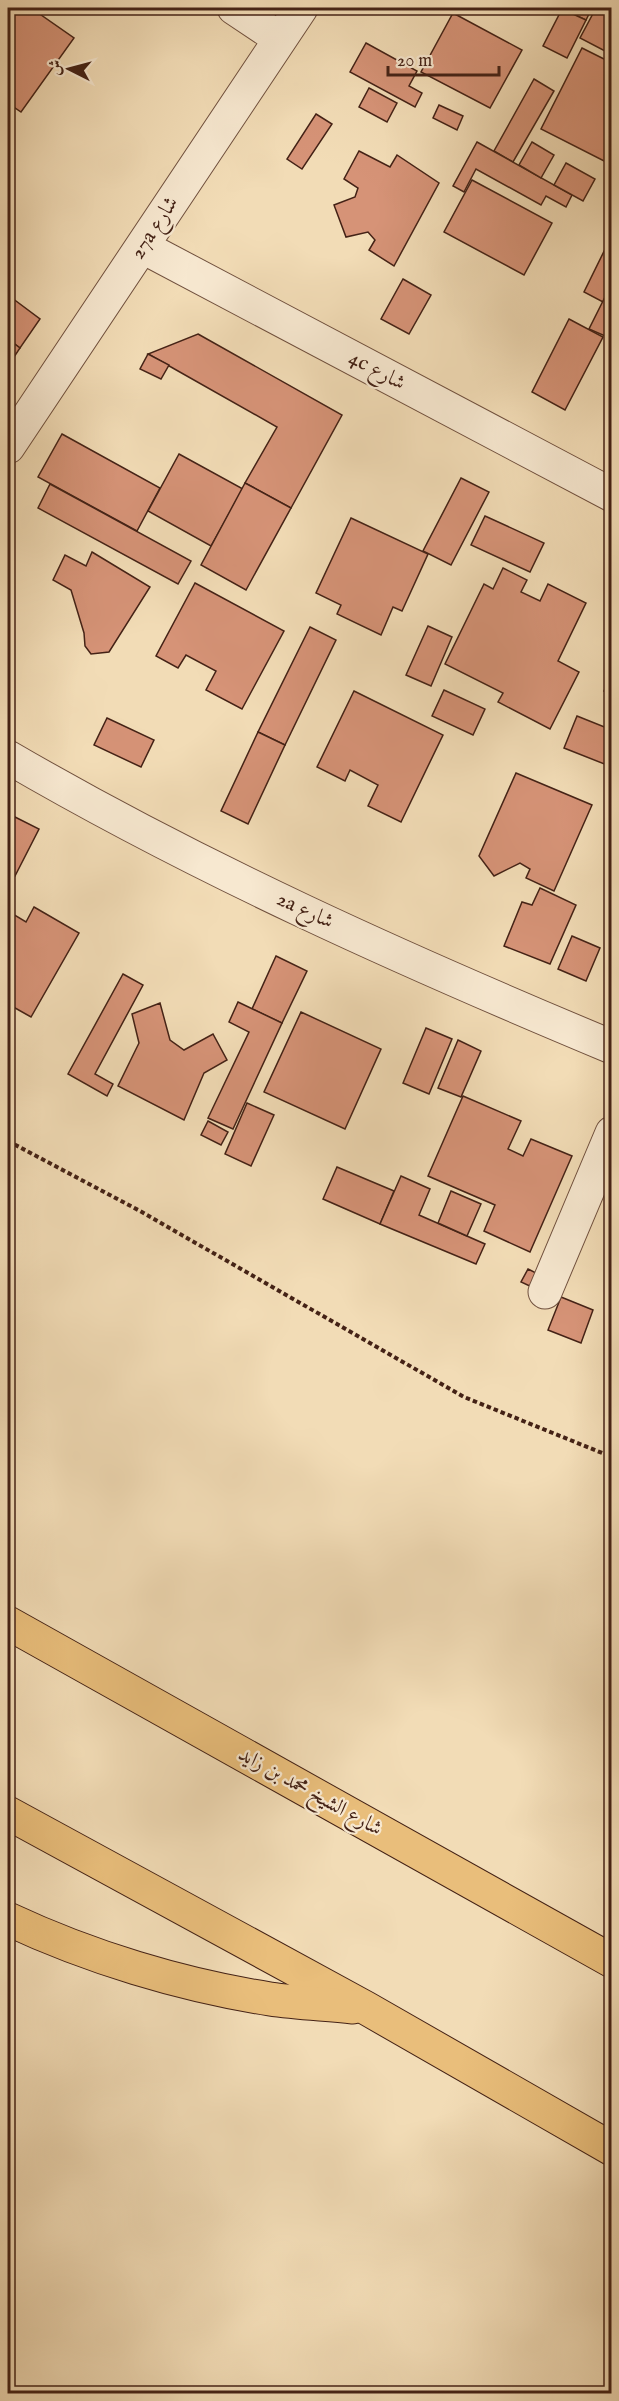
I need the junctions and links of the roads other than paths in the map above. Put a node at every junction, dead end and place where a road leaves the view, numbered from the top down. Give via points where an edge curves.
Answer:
1 (234, 8) edge
2 (301, 8) edge
3 (279, 38) junction
4 (143, 247) junction
5 (8, 447) edge
6 (612, 495) edge
7 (8, 757) edge
8 (612, 1047) edge
9 (612, 1133) edge
10 (545, 1292) dead end
11 (8, 1623) edge
12 (8, 1813) edge
13 (8, 1919) edge
14 (612, 1961) edge
15 (366, 2008) junction
16 (612, 2149) edge

1 - 3 street
2 - 3 street, 27a شارع
3 - 4 street, 27a شارع
4 - 5 street, 27a شارع
4 - 6 street, 4c شارع
7 - 8 street, 2a شارع via 245,882 460,983
9 - 10 street
11 - 14 highway, شارع الشيخ محمد بن زايد
12 - 15 highway
13 - 15 highway via 178,1980 271,1999
15 - 16 highway

